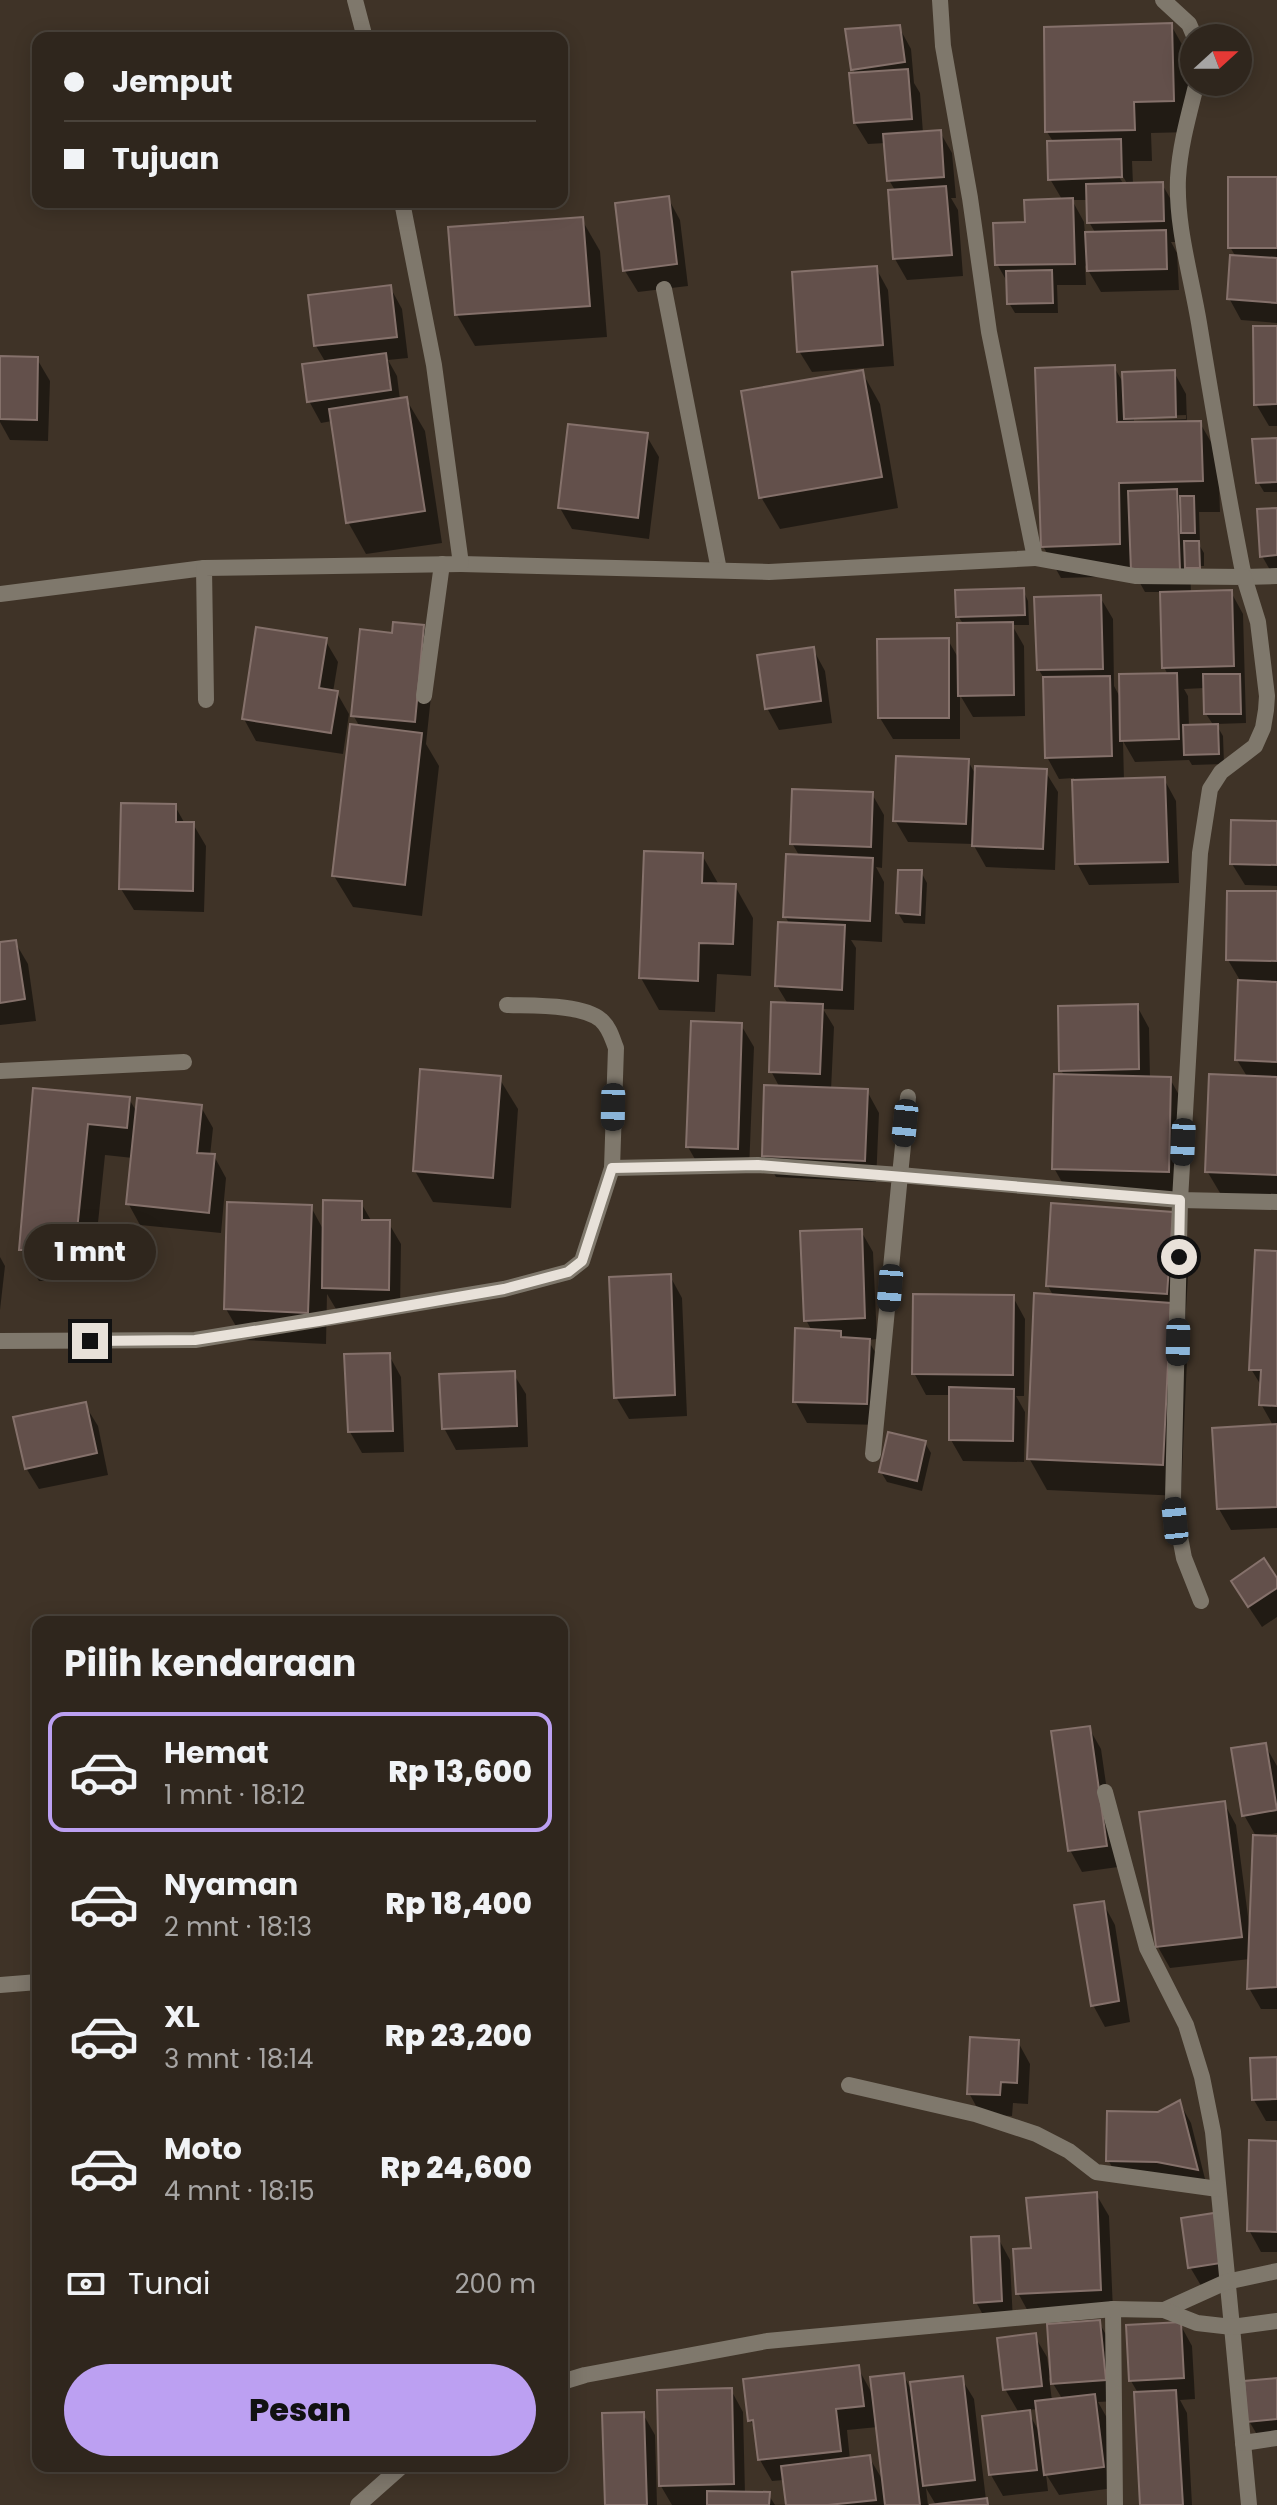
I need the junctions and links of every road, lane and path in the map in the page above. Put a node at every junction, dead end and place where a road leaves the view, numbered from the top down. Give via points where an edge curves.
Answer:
1 (355, 0) edge
2 (940, 0) edge
3 (1163, 0) edge
4 (1189, 24) edge
5 (363, 32) edge
6 (1193, 96) edge
7 (403, 208) edge
8 (664, 289) dead end
9 (1035, 558) junction
10 (442, 564) junction
11 (461, 564) junction
12 (204, 568) junction
13 (719, 570) junction
14 (1277, 576) edge
15 (1244, 577) junction
16 (0, 594) edge
17 (424, 696) dead end
18 (206, 700) dead end
19 (507, 1005) dead end
20 (184, 1062) dead end
21 (0, 1071) edge
22 (908, 1097) dead end
23 (612, 1168) junction
24 (900, 1175) junction
25 (1180, 1200) junction
26 (1277, 1202) edge
27 (0, 1341) edge
28 (873, 1454) dead end
29 (1201, 1601) dead end
30 (1105, 1792) dead end
31 (32, 1982) edge
32 (0, 1985) edge
33 (849, 2085) dead end
34 (1218, 2189) junction
35 (1277, 2271) edge
36 (1226, 2282) junction
37 (1113, 2309) junction
38 (1164, 2310) junction
39 (1277, 2321) edge
40 (1232, 2327) junction
41 (568, 2380) edge
42 (1277, 2438) edge
43 (1243, 2443) junction
44 (395, 2472) edge
45 (358, 2505) edge
46 (1115, 2505) edge
47 (1249, 2505) edge

1 - 5 street
2 - 9 street via 989,332
3 - 4 street
6 - 15 street via 1181,145 1179,217
7 - 11 street via 434,365
8 - 13 street
9 - 13 street
9 - 15 street via 1135,576
10 - 11 street
10 - 12 street
10 - 17 street
11 - 13 street
12 - 16 street
12 - 18 street
14 - 15 street
15 - 25 street via 1258,622 1266,710 1255,746 1221,772 1210,789 1199,869
19 - 23 street via 586,1013 610,1031 616,1048
20 - 21 street
22 - 24 street
23 - 24 street via 758,1165
23 - 27 street via 582,1261 568,1272 504,1289 195,1340
24 - 25 street
24 - 28 street
25 - 26 street
25 - 29 street via 1173,1500 1184,1558
30 - 34 street via 1147,1948 1186,2025 1202,2077
31 - 32 street
33 - 34 street via 1036,2134 1096,2172
34 - 36 street
35 - 36 street
36 - 38 street
36 - 40 street
37 - 38 street
37 - 41 street via 767,2341
37 - 46 street
38 - 40 street via 1197,2323
39 - 40 street
40 - 43 street
42 - 43 street
43 - 47 street
44 - 45 street

